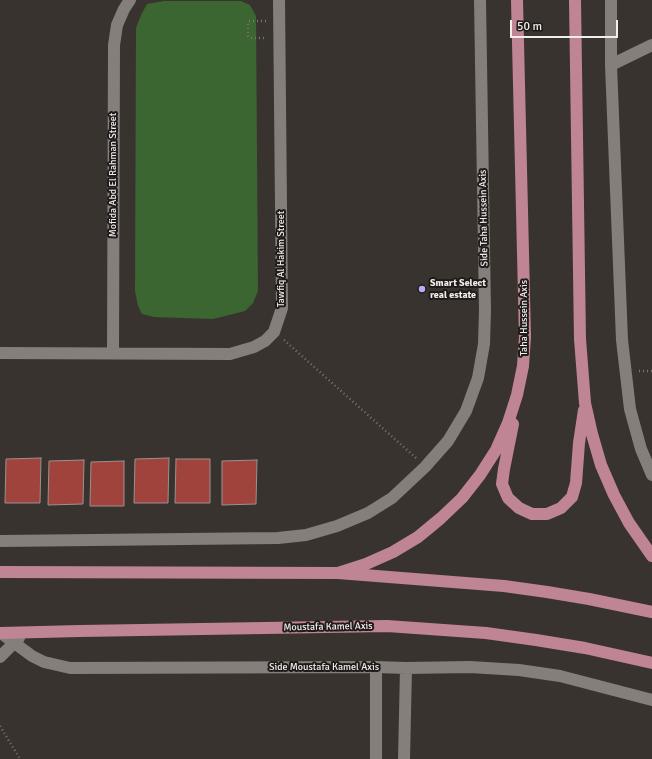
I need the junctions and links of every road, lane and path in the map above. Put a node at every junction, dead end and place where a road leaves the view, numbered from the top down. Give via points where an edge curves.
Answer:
1 (130, 0) edge
2 (279, 0) edge
3 (480, 0) edge
4 (517, 0) edge
5 (575, 0) edge
6 (611, 0) edge
7 (279, 21) junction
8 (279, 38) junction
9 (652, 44) edge
10 (611, 65) junction
11 (274, 332) junction
12 (0, 353) edge
13 (113, 353) junction
14 (517, 395) junction
15 (586, 402) junction
16 (425, 466) junction
17 (652, 474) edge
18 (0, 541) edge
19 (652, 556) edge
20 (0, 572) edge
21 (338, 573) junction
22 (652, 612) edge
23 (1, 633) edge
24 (24, 633) junction
25 (15, 643) junction
26 (0, 657) edge
27 (652, 663) edge
28 (376, 667) junction
29 (406, 668) junction
30 (652, 700) edge
31 (0, 726) edge
32 (20, 759) edge
33 (376, 759) edge
34 (404, 759) edge

1 - 13 street, Mofida Abd El Rahman Street via 117,25 114,45
2 - 7 street, Tawfiq Al Hakim Street
3 - 16 street, Side Taha Hussein Axis via 484,344 478,378 466,411 448,441
4 - 14 main road, Taha Hussein Axis via 525,337
5 - 15 main road via 580,338
6 - 10 street
7 - 8 street, Tawfiq Al Hakim Street
7 - 8 path via 248,22 249,38
8 - 11 street, Tawfiq Al Hakim Street via 282,308
9 - 10 street
10 - 17 street via 625,372 630,409
11 - 13 street via 254,347 230,354
11 - 16 path
12 - 13 street
14 - 15 main road via 502,484 508,498 519,508 532,514 547,514 561,508 572,497
14 - 21 main road, Taha Hussein Axis via 496,450 462,498 441,518 393,552
15 - 19 main road via 599,459 614,495 629,523
16 - 18 street via 392,498 368,513 306,535 278,538
20 - 21 main road
21 - 22 main road via 547,592
23 - 24 main road, Moustafa Kamel Axis
23 - 25 street, Side Moustafa Kamel Axis
24 - 25 street
24 - 27 main road, Moustafa Kamel Axis via 387,626 486,633 592,649
25 - 26 street
25 - 28 street, Side Moustafa Kamel Axis via 44,662 70,668
28 - 29 street, Side Moustafa Kamel Axis
28 - 33 street
29 - 30 street, Side Moustafa Kamel Axis via 470,667 519,670 560,676
29 - 34 street
31 - 32 path

